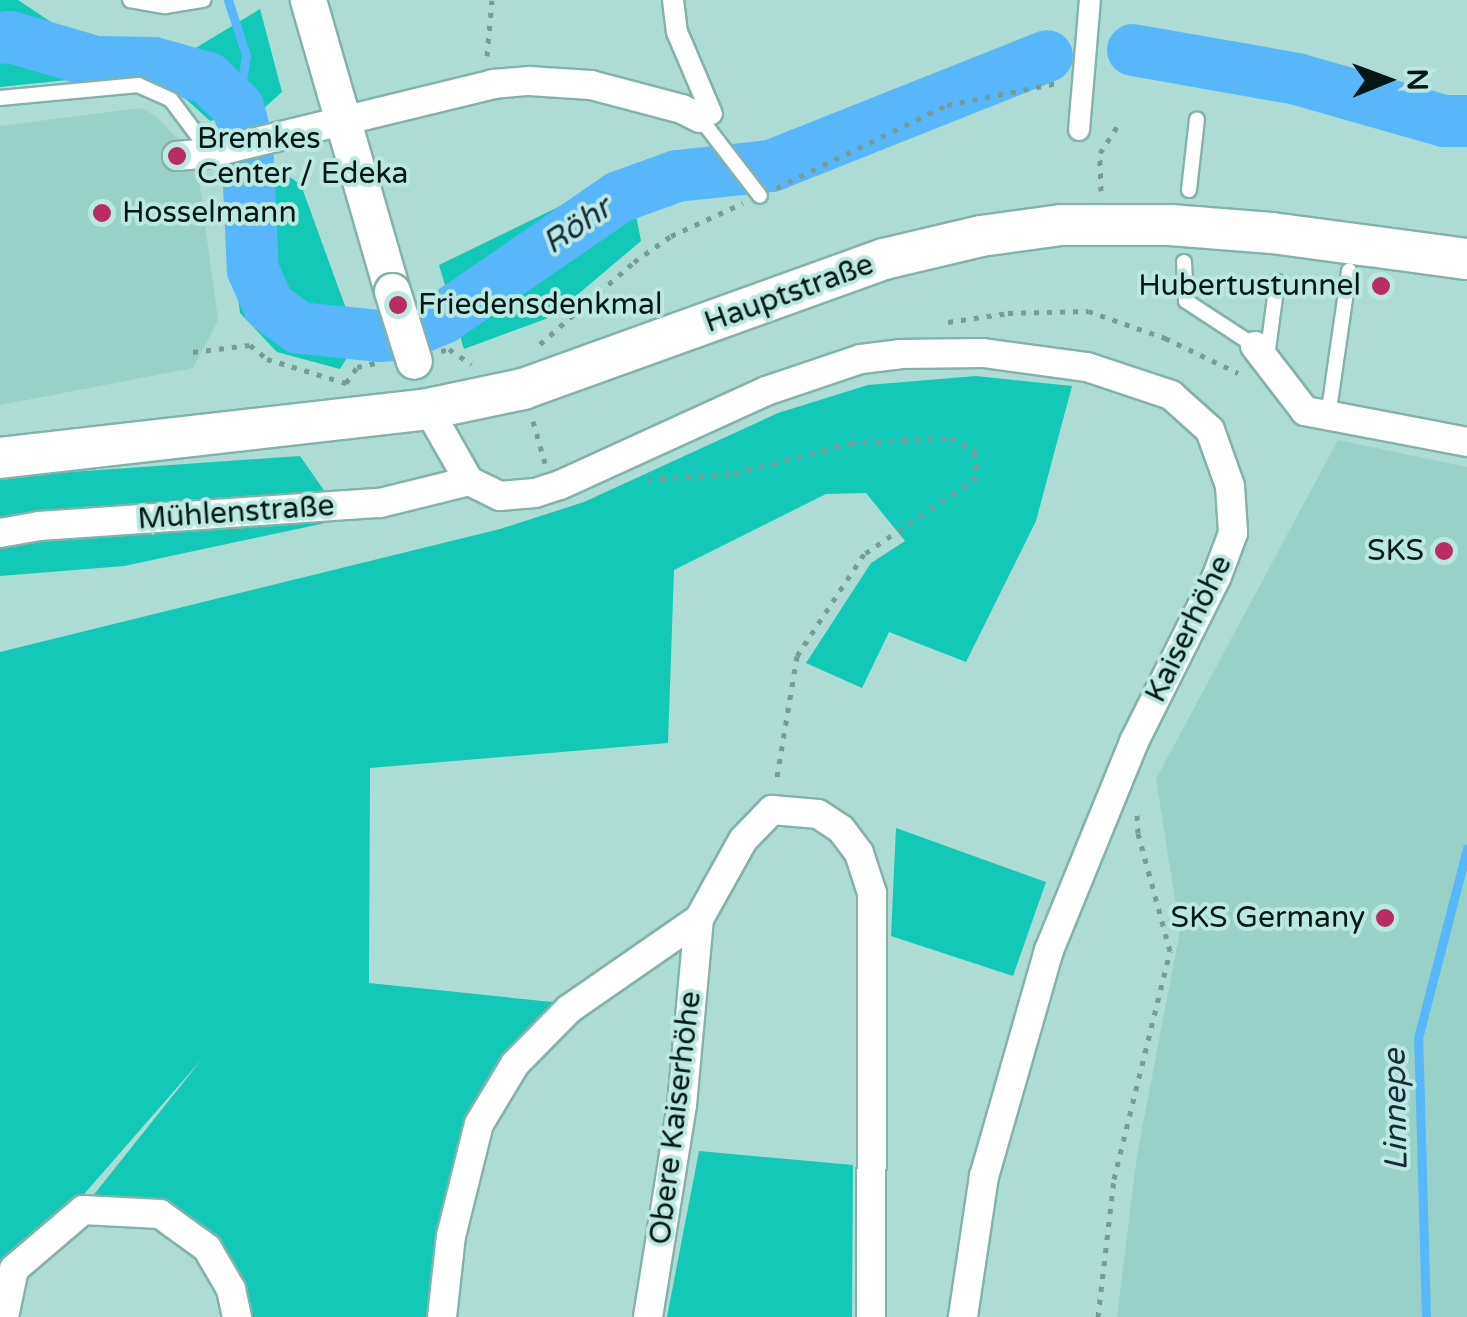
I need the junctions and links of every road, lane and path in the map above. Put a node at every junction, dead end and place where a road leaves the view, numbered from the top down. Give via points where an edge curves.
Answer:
1 (130, 0) edge
2 (204, 0) edge
3 (308, 0) edge
4 (492, 0) edge
5 (673, 0) edge
6 (1090, 0) edge
7 (1083, 84) junction
8 (487, 85) junction
9 (0, 98) edge
10 (706, 116) junction
11 (341, 119) junction
12 (1197, 119) dead end
13 (1121, 122) dead end
14 (1079, 130) dead end
15 (212, 152) junction
16 (177, 156) dead end
17 (1189, 190) dead end
18 (760, 196) junction
19 (1062, 225) junction
20 (1467, 259) edge
21 (1184, 262) dead end
22 (1349, 271) dead end
23 (1278, 282) dead end
24 (535, 348) dead end
25 (192, 352) dead end
26 (1261, 352) junction
27 (346, 383) dead end
28 (428, 410) junction
29 (532, 418) dead end
30 (1328, 418) junction
31 (1467, 442) edge
32 (0, 458) edge
33 (470, 481) junction
34 (637, 481) dead end
35 (560, 485) junction
36 (0, 533) edge
37 (1136, 796) dead end
38 (772, 810) junction
39 (700, 919) junction
40 (4, 1317) edge
41 (238, 1317) edge
42 (442, 1317) edge
43 (648, 1317) edge
44 (871, 1317) edge
45 (963, 1317) edge
46 (1098, 1317) edge

1 - 2 lane
3 - 11 street
4 - 8 path
5 - 10 street
6 - 7 street
7 - 14 street
7 - 18 path via 1017,88 947,105
8 - 10 street via 578,83
8 - 11 street
9 - 15 lane via 138,85 172,100
10 - 18 lane
11 - 15 street
11 - 28 street, bridge
12 - 17 lane
13 - 19 path via 1100,152 1101,195 1062,207
15 - 16 street
18 - 24 path via 672,236
19 - 20 main road, Hauptstraße via 1272,233
19 - 28 main road, Hauptstraße via 884,259 528,388
21 - 26 lane via 1186,301
22 - 30 lane
23 - 26 lane
25 - 27 path via 250,345 266,359
26 - 30 street via 1294,402
28 - 32 main road, Hauptstraße
28 - 33 street
29 - 35 path via 548,474
30 - 31 street
33 - 35 street, Kaiserhöhe via 500,496
33 - 36 street, Mühlenstraße via 380,503
34 - 38 path via 734,474 850,443 950,438 975,451 977,477 864,554 797,656
35 - 45 street, Kaiserhöhe via 766,391 860,359 900,354 984,353 1088,368 1171,394 1210,430 1234,510 1230,544 1134,742 1049,950 984,1176
37 - 46 path via 1138,833 1170,951 1114,1179
38 - 39 street, Obere Kaiserhöhe via 743,840
38 - 44 street via 818,814 841,829 860,853 872,893
39 - 42 street, Obere Kaiserhöhe via 569,1009 516,1064 479,1124 451,1236
39 - 43 street, Obere Kaiserhöhe via 682,1105
40 - 41 street via 14,1269 82,1210 160,1214 207,1248 231,1289

